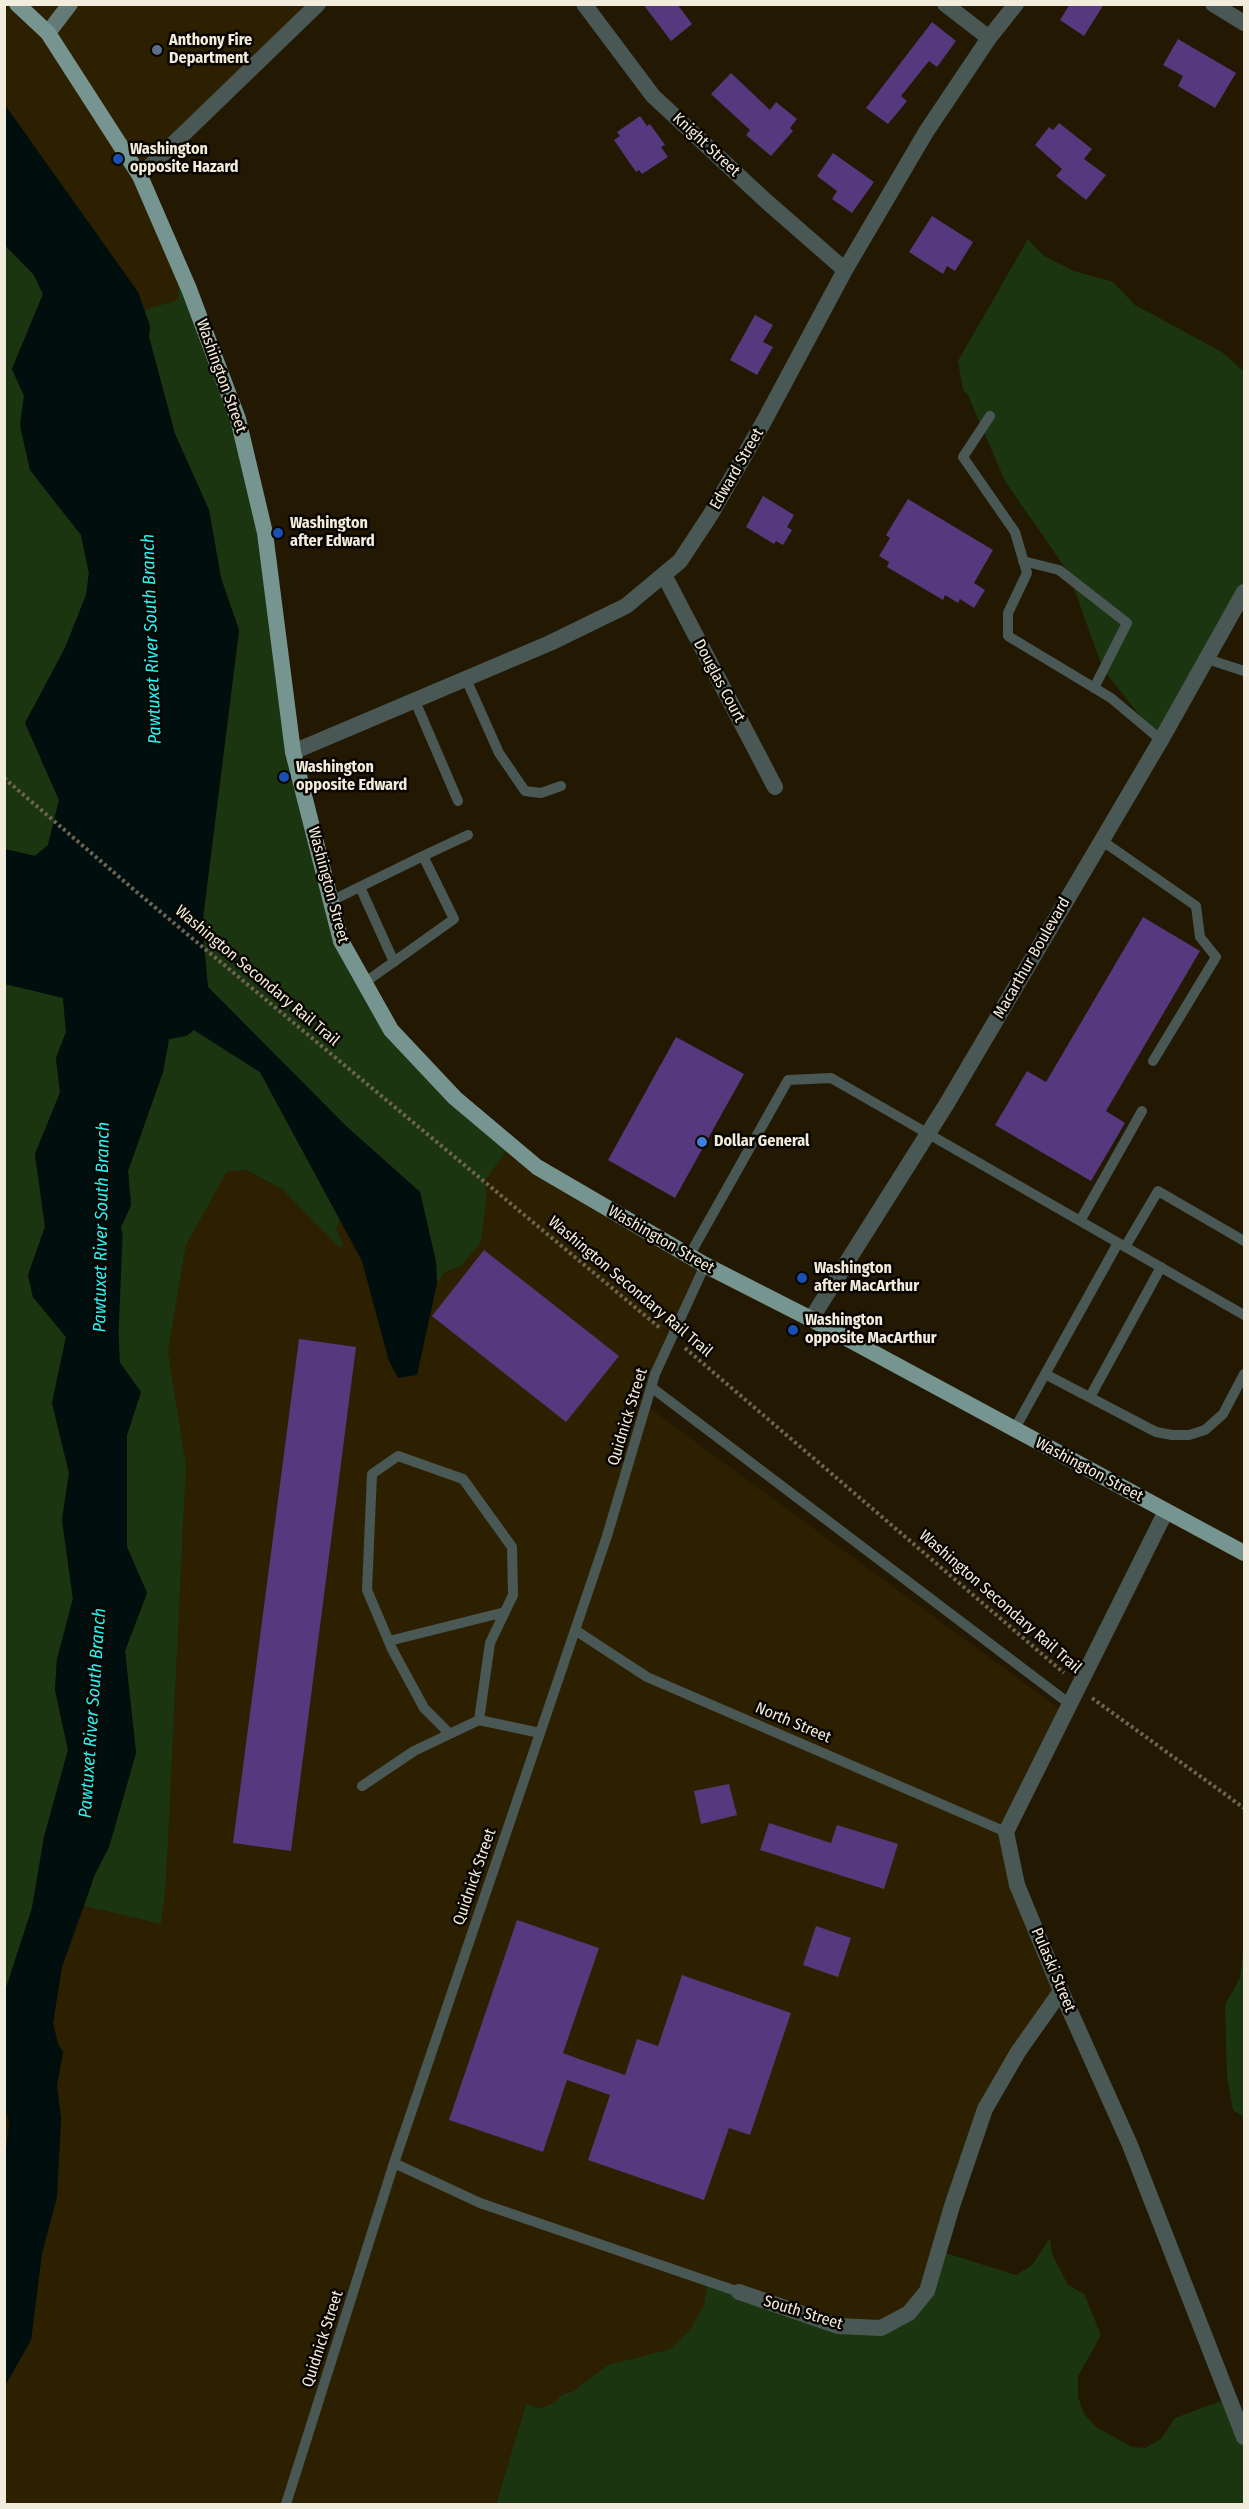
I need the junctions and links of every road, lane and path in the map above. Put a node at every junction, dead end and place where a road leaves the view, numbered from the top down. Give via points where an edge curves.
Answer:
1 (16, 4) edge
2 (70, 4) edge
3 (318, 4) edge
4 (584, 4) edge
5 (945, 4) edge
6 (1016, 4) edge
7 (1213, 4) edge
8 (1245, 23) edge
9 (48, 33) junction
10 (989, 39) junction
11 (140, 176) junction
12 (845, 270) junction
13 (990, 416) dead end
14 (1023, 561) junction
15 (664, 575) junction
16 (1245, 592) edge
17 (1207, 659) junction
18 (1245, 671) edge
19 (466, 679) junction
20 (1094, 688) junction
21 (415, 701) junction
22 (1161, 740) junction
23 (293, 752) junction
24 (4, 778) edge
25 (561, 786) dead end
26 (775, 787) dead end
27 (458, 801) dead end
28 (468, 835) dead end
29 (1101, 840) junction
30 (423, 856) junction
31 (360, 886) junction
32 (331, 901) junction
33 (394, 962) junction
34 (364, 983) junction
35 (1153, 1061) dead end
36 (1142, 1111) dead end
37 (928, 1135) junction
38 (1080, 1221) junction
39 (1245, 1240) edge
40 (1121, 1245) junction
41 (689, 1256) junction
42 (705, 1266) junction
43 (1161, 1267) junction
44 (1245, 1315) edge
45 (810, 1319) junction
46 (673, 1338) junction
47 (1045, 1374) junction
48 (1245, 1374) edge
49 (651, 1387) junction
50 (1090, 1397) junction
51 (1014, 1430) junction
52 (1166, 1511) junction
53 (1245, 1553) edge
54 (505, 1612) junction
55 (575, 1630) junction
56 (389, 1641) junction
57 (1080, 1687) junction
58 (1071, 1705) junction
59 (479, 1720) junction
60 (540, 1732) junction
61 (450, 1734) junction
62 (362, 1786) dead end
63 (1245, 1808) edge
64 (1006, 1832) junction
65 (1061, 1991) junction
66 (394, 2163) junction
67 (739, 2292) joint
68 (1245, 2437) edge
69 (286, 2505) edge

1 - 9 main road, Washington Street
2 - 9 main road
3 - 11 street
4 - 12 street, Knight Street via 653,96
5 - 10 street
6 - 10 street, Edward Street
7 - 8 street
9 - 11 main road, Washington Street
10 - 12 street, Edward Street via 926,132
11 - 23 main road, Washington Street via 189,289 238,419 265,533
12 - 15 street, Edward Street via 711,514 680,561
13 - 14 lane via 963,457 1014,532
14 - 20 lane via 1027,573 1008,613 1008,636
14 - 20 lane via 1059,570 1127,623
15 - 19 street, Edward Street via 626,606
15 - 26 street, Douglas Court
16 - 17 street, Macarthur Boulevard
17 - 18 lane
17 - 22 street, Macarthur Boulevard
19 - 21 street, Edward Street
19 - 25 lane via 499,753 525,791 542,793
20 - 22 lane
21 - 23 street, Edward Street
21 - 27 lane
22 - 29 street, Macarthur Boulevard
23 - 32 main road, Washington Street
24 - 46 path, Washington Secondary Rail Trail
28 - 30 lane
29 - 35 lane via 1196,906 1200,937 1216,957
29 - 37 street, Macarthur Boulevard
30 - 31 lane
30 - 33 lane via 454,919
31 - 32 lane
31 - 33 lane
32 - 34 main road, Washington Street via 341,942
33 - 34 lane
34 - 41 main road, Washington Street via 391,1030 455,1098 528,1160
36 - 38 lane
37 - 38 lane
37 - 41 lane via 831,1078 789,1080
37 - 45 street, Macarthur Boulevard
38 - 40 lane
39 - 40 lane via 1158,1191
40 - 43 lane
40 - 47 lane
41 - 42 main road, Washington Street
42 - 45 main road, Washington Street
42 - 46 lane, Quidnick Street
43 - 44 lane
43 - 50 lane
45 - 51 main road, Washington Street
46 - 49 lane, Quidnick Street
46 - 57 path, Washington Secondary Rail Trail
47 - 50 lane
47 - 51 lane
48 - 50 lane via 1223,1414 1204,1430 1189,1435 1156,1432
49 - 55 lane, Quidnick Street
49 - 58 lane
51 - 52 main road, Washington Street
52 - 53 main road, Washington Street
52 - 57 street
54 - 56 lane
54 - 56 lane via 513,1595 512,1547 462,1479 398,1456 372,1474 371,1486 367,1590
54 - 59 lane via 490,1644
55 - 60 lane, Quidnick Street
55 - 64 lane, North Street via 647,1677
56 - 61 lane via 424,1708
57 - 58 street
57 - 63 path, Washington Secondary Rail Trail
58 - 64 street
59 - 60 lane
59 - 61 lane
60 - 66 lane, Quidnick Street
61 - 62 lane via 414,1751
64 - 65 street, Pulaski Street via 1017,1885
65 - 67 street, South Street via 1018,2052 985,2109 927,2291 909,2313 881,2328 838,2326
65 - 68 street, Pulaski Street via 1130,2145
66 - 67 lane, South Street via 480,2203
66 - 69 lane, Quidnick Street

